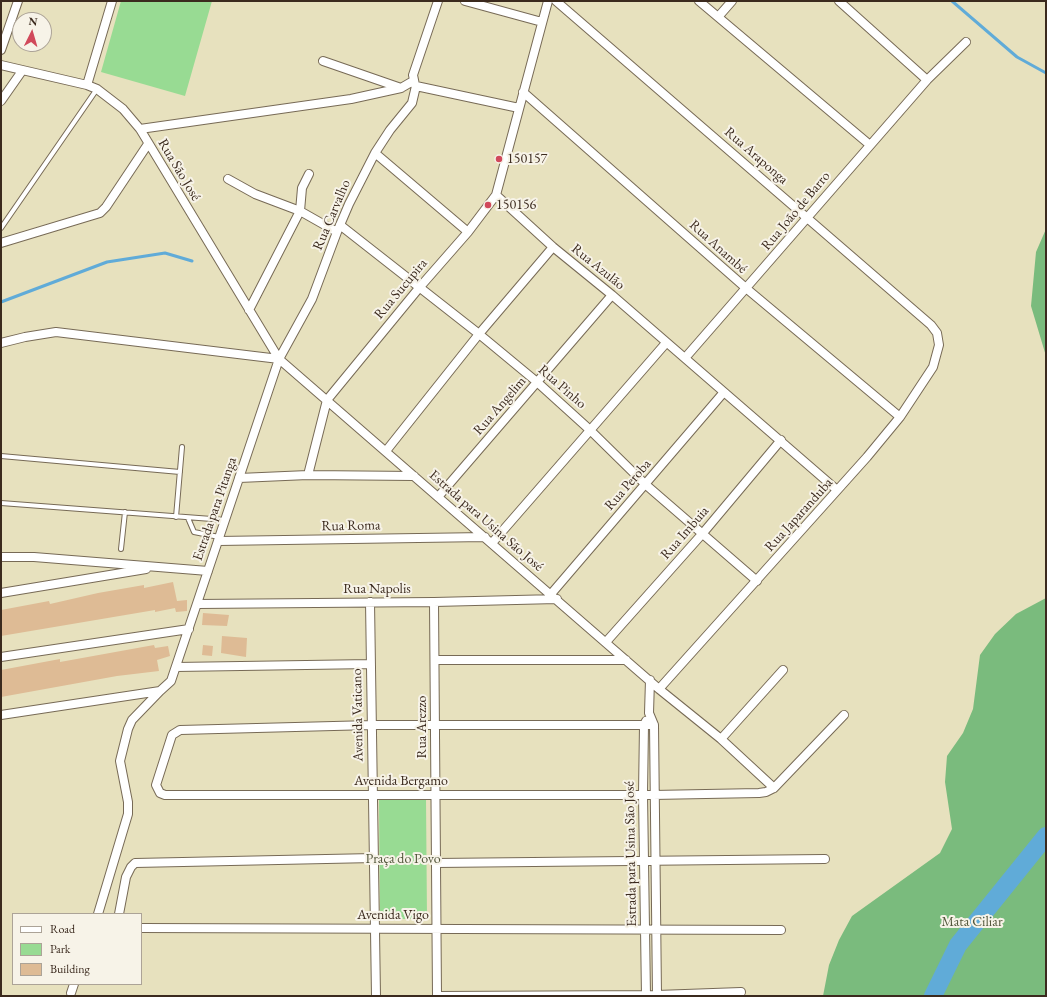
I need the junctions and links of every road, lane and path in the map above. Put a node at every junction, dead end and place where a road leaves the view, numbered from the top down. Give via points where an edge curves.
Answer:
1 (18, 1) edge
2 (112, 1) edge
3 (438, 1) edge
4 (465, 1) edge
5 (548, 1) edge
6 (556, 1) edge
7 (699, 1) edge
8 (732, 1) edge
9 (839, 1) edge
10 (718, 17) junction
11 (542, 22) junction
12 (966, 42) dead end
13 (1, 50) edge
14 (322, 61) dead end
15 (1, 65) edge
16 (22, 71) junction
17 (927, 80) junction
18 (414, 84) junction
19 (87, 85) junction
20 (401, 88) junction
21 (97, 89) junction
22 (523, 92) junction
23 (1, 101) edge
24 (519, 108) junction
25 (140, 129) junction
26 (148, 144) junction
27 (870, 145) junction
28 (375, 153) junction
29 (309, 174) dead end
30 (228, 179) dead end
31 (496, 195) junction
32 (300, 211) junction
33 (807, 217) junction
34 (1, 228) edge
35 (338, 229) junction
36 (468, 232) junction
37 (1, 243) edge
38 (553, 247) junction
39 (419, 288) junction
40 (746, 289) junction
41 (612, 295) junction
42 (249, 310) junction
43 (937, 333) joint
44 (479, 334) junction
45 (1, 343) edge
46 (666, 343) junction
47 (685, 358) junction
48 (280, 359) junction
49 (537, 382) junction
50 (724, 392) junction
51 (327, 400) junction
52 (900, 417) junction
53 (590, 430) junction
54 (781, 440) junction
55 (182, 446) dead end
56 (386, 452) junction
57 (1, 456) edge
58 (180, 472) junction
59 (308, 475) junction
60 (414, 476) junction
61 (239, 478) junction
62 (645, 484) junction
63 (837, 490) junction
64 (438, 497) junction
65 (1, 503) edge
66 (126, 512) junction
67 (176, 517) junction
68 (188, 518) junction
69 (225, 520) junction
70 (703, 533) junction
71 (485, 537) junction
72 (219, 539) junction
73 (492, 543) junction
74 (122, 548) dead end
75 (1, 556) edge
76 (158, 567) junction
77 (208, 571) junction
78 (757, 581) junction
79 (1, 593) edge
80 (554, 597) junction
81 (370, 602) junction
82 (434, 602) junction
83 (197, 604) junction
84 (188, 629) junction
85 (606, 642) junction
86 (1, 657) edge
87 (435, 660) junction
88 (626, 660) junction
89 (370, 664) junction
90 (176, 668) junction
91 (783, 670) dead end
92 (650, 680) junction
93 (659, 689) junction
94 (160, 691) junction
95 (649, 713) junction
96 (1, 715) edge
97 (844, 715) dead end
98 (372, 724) junction
99 (435, 724) junction
100 (644, 725) junction
101 (654, 725) junction
102 (721, 739) junction
103 (774, 788) junction
104 (373, 794) junction
105 (436, 794) junction
106 (643, 794) junction
107 (653, 795) junction
108 (374, 858) junction
109 (825, 859) dead end
110 (644, 862) junction
111 (654, 862) junction
112 (436, 863) junction
113 (98, 913) edge
114 (119, 913) edge
115 (142, 928) edge
116 (375, 928) junction
117 (436, 928) junction
118 (656, 929) junction
119 (645, 930) junction
120 (781, 930) dead end
121 (74, 985) edge
122 (741, 992) dead end
123 (71, 993) dead end
124 (376, 996) edge
125 (437, 996) edge
126 (646, 996) edge
127 (657, 996) edge

1 - 13 street
2 - 19 street
3 - 18 street, Rua Carvalho via 416,62
4 - 11 street
5 - 11 street
6 - 33 street, Rua Araponga
7 - 10 street
8 - 10 street
9 - 17 street
10 - 27 street
11 - 22 street
12 - 17 street, Rua João de Barro
14 - 20 street
15 - 16 street, Rua São José
16 - 19 street, Rua São José
16 - 23 street
17 - 27 street, Rua João de Barro
18 - 20 street
18 - 24 street
18 - 28 street, Rua Carvalho via 412,103
19 - 21 street, Rua São José
20 - 25 street via 351,99
21 - 25 street, Rua São José via 123,108
21 - 34 lane
22 - 24 street
22 - 40 street, Rua Anambé
24 - 31 street
25 - 26 street, Rua São José
26 - 37 street via 106,208 100,213
26 - 42 street, Rua São José
27 - 33 street, Rua João de Barro
28 - 35 street, Rua Carvalho
28 - 36 street
29 - 32 street via 302,188
30 - 32 street, Rua Pinho via 255,194
31 - 36 street, Rua Sucupira
31 - 38 street, Rua Azulão
32 - 35 street, Rua Pinho
32 - 42 street
33 - 40 street, Rua João de Barro
33 - 43 street, Rua Araponga
35 - 39 street, Rua Pinho
35 - 48 street, Rua Carvalho via 312,299
36 - 39 street, Rua Sucupira
38 - 41 street, Rua Azulão
38 - 44 street
39 - 44 street, Rua Pinho
39 - 51 street, Rua Sucupira
40 - 47 street, Rua João de Barro
40 - 52 street, Rua Anambé
41 - 46 street, Rua Azulão
41 - 49 street, Rua Angelim
42 - 48 street, Rua São José
43 - 52 street, Rua Japaranduba via 939,345 933,367
44 - 49 street, Rua Pinho
44 - 56 street
45 - 48 street via 25,336 56,332
46 - 47 street, Rua Azulão
46 - 53 street
47 - 50 street, Rua Azulão
48 - 51 street, Estrada para Usina São José
48 - 61 street, Estrada para Pitanga
49 - 53 street, Rua Pinho
49 - 64 street, Rua Angelim
50 - 54 street, Rua Azulão
50 - 62 street, Rua Peroba
51 - 56 street, Estrada para Usina São José
51 - 59 street
52 - 63 street, Rua Japaranduba
53 - 62 street, Rua Pinho
53 - 73 street
54 - 63 street, Rua Azulão
54 - 70 street, Rua Imbuia
55 - 58 lane
56 - 60 street, Estrada para Usina São José
57 - 58 lane
58 - 67 lane
59 - 60 street
59 - 61 street
60 - 64 street, Estrada para Usina São José
61 - 69 street, Estrada para Pitanga
62 - 70 street, Rua Pinho
62 - 80 street, Rua Peroba
63 - 78 street, Rua Japaranduba
64 - 71 street, Estrada para Usina São José
65 - 66 lane
66 - 67 lane
66 - 74 lane
67 - 68 lane
68 - 69 lane
68 - 72 lane via 194,532
69 - 72 street, Estrada para Pitanga
70 - 78 street, Rua Pinho
70 - 85 street, Rua Imbuia
71 - 72 street, Rua Roma
71 - 73 street, Estrada para Usina São José
72 - 77 street, Estrada para Pitanga
73 - 80 street, Estrada para Usina São José
75 - 76 street
76 - 77 street
76 - 79 street
77 - 83 street, Estrada para Pitanga
78 - 93 street, Rua Japaranduba
80 - 82 street, Rua Napolis
80 - 85 street, Estrada para Usina São José
81 - 82 street, Rua Napolis
81 - 83 street, Rua Napolis
81 - 89 street, Avenida Vaticano
82 - 87 street, Rua Arezzo
83 - 84 street, Estrada para Pitanga
84 - 86 street
84 - 90 street, Estrada para Pitanga
85 - 88 street, Estrada para Usina São José
87 - 88 street
87 - 99 street, Rua Arezzo
88 - 92 street, Estrada para Usina São José
89 - 90 street
89 - 98 street, Avenida Vaticano
90 - 94 street, Estrada para Pitanga via 171,681
91 - 102 street
92 - 93 street
92 - 95 street, Estrada para Usina São José
93 - 102 street
94 - 96 street
94 - 113 street, Estrada para Pitanga via 132,720 128,729 120,761 128,814
95 - 100 street, Estrada para Usina São José
95 - 101 street, Estrada para Usina São José
97 - 103 street
98 - 99 street
98 - 104 street, Avenida Vaticano
98 - 104 street, Avenida Bergamo via 176,731 172,735 156,785 160,794 165,795
99 - 100 street
99 - 105 street, Rua Arezzo
100 - 101 street
100 - 106 street, Estrada para Usina São José
101 - 107 street, Estrada para Usina São José
102 - 103 street
103 - 107 street, Avenida Bergamo via 758,793
104 - 105 street, Avenida Bergamo
104 - 108 street, Avenida Vaticano
105 - 106 street, Avenida Bergamo
105 - 112 street, Rua Arezzo
106 - 107 street, Avenida Bergamo
106 - 110 street, Estrada para Usina São José
107 - 111 street, Estrada para Usina São José
108 - 114 street via 135,863 126,878
108 - 116 street, Avenida Vaticano
109 - 111 street
110 - 111 street
110 - 112 street
110 - 119 street, Estrada para Usina São José
111 - 118 street, Estrada para Usina São José
112 - 117 street, Rua Arezzo
115 - 116 street, Avenida Vigo
116 - 117 street, Avenida Vigo
116 - 124 street, Avenida Vaticano
117 - 119 street, Avenida Vigo
117 - 125 street, Rua Arezzo
118 - 119 street, Avenida Vigo
118 - 120 street, Avenida Vigo
118 - 127 street, Estrada para Usina São José
119 - 126 street, Estrada para Usina São José
121 - 123 street
122 - 127 street
125 - 126 street
126 - 127 street

